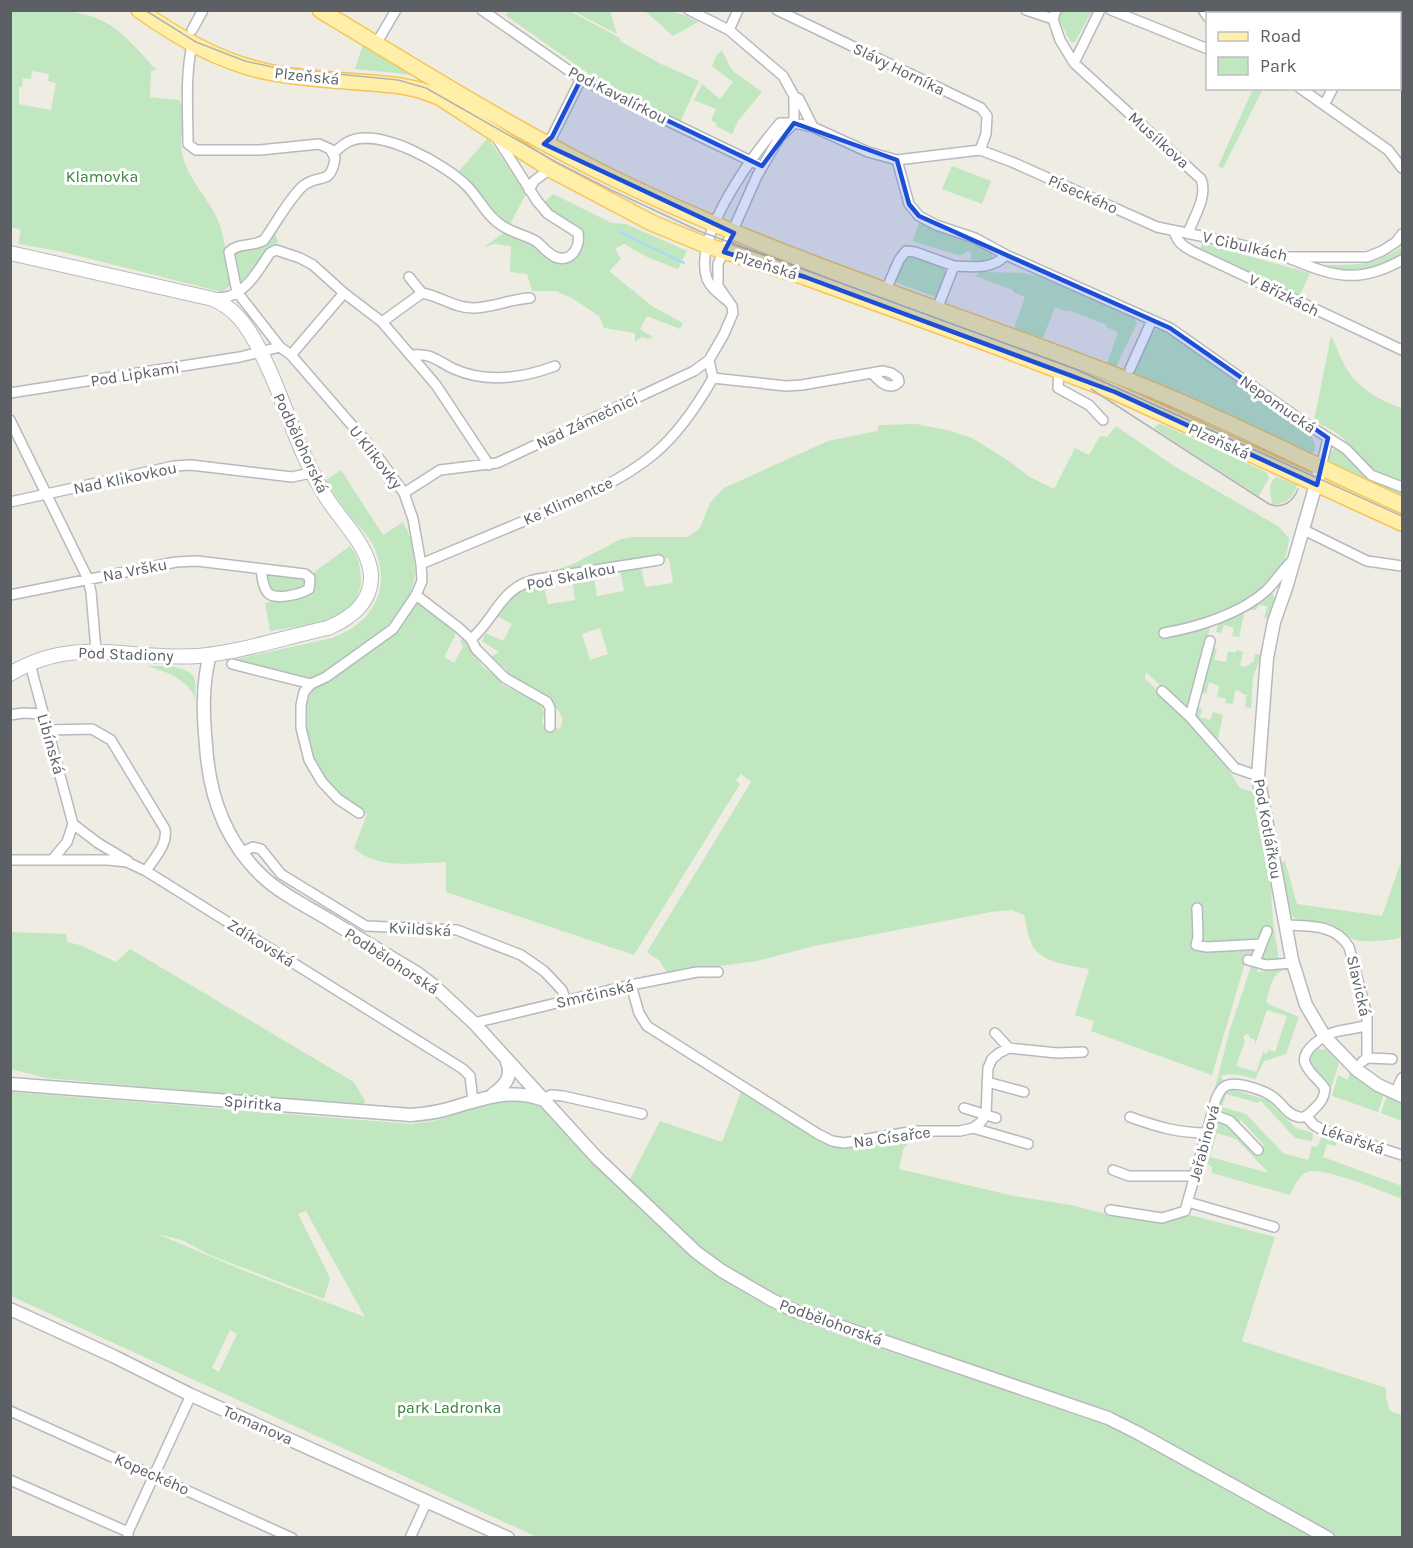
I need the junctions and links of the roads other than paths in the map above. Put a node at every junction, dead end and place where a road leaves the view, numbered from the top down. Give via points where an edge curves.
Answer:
1 (139, 10) edge
2 (203, 10) edge
3 (320, 10) edge
4 (396, 10) edge
5 (482, 10) edge
6 (689, 10) edge
7 (738, 10) edge
8 (777, 10) edge
9 (1026, 10) edge
10 (1100, 10) edge
11 (1111, 10) edge
12 (1054, 15) edge
13 (729, 30) junction
14 (192, 37) junction
15 (376, 44) junction
16 (1206, 48) edge
17 (1074, 63) junction
18 (581, 79) junction
19 (1303, 90) edge
20 (1332, 90) edge
21 (793, 99) junction
22 (1324, 105) junction
23 (780, 123) junction
24 (794, 123) junction
25 (813, 127) junction
26 (493, 131) junction
27 (544, 144) junction
28 (980, 150) junction
29 (1388, 150) junction
30 (333, 153) junction
31 (1402, 157) edge
32 (897, 160) junction
33 (751, 161) junction
34 (762, 167) junction
35 (1402, 168) edge
36 (550, 169) junction
37 (529, 190) junction
38 (714, 224) junction
39 (1174, 231) junction
40 (733, 233) junction
41 (1188, 233) junction
42 (1402, 234) edge
43 (708, 246) junction
44 (724, 252) junction
45 (10, 253) edge
46 (1006, 255) junction
47 (1287, 257) junction
48 (1402, 260) edge
49 (954, 266) junction
50 (409, 277) dead end
51 (886, 290) junction
52 (237, 292) junction
53 (344, 293) junction
54 (422, 293) junction
55 (530, 298) dead end
56 (213, 299) junction
57 (729, 302) junction
58 (937, 309) junction
59 (1152, 320) junction
60 (382, 322) junction
61 (280, 347) junction
62 (1402, 350) edge
63 (259, 351) junction
64 (291, 355) junction
65 (411, 355) junction
66 (709, 360) junction
67 (555, 366) dead end
68 (1130, 369) dead end
69 (1059, 371) junction
70 (872, 374) dead end
71 (713, 378) junction
72 (10, 393) edge
73 (10, 420) edge
74 (1103, 420) dead end
75 (1328, 438) junction
76 (489, 465) junction
77 (1321, 467) junction
78 (311, 473) junction
79 (1317, 485) junction
80 (1402, 487) edge
81 (404, 493) junction
82 (48, 494) junction
83 (10, 502) edge
84 (1402, 505) edge
85 (1402, 523) edge
86 (1302, 529) junction
87 (1294, 559) junction
88 (659, 560) dead end
89 (421, 564) junction
90 (1402, 566) edge
91 (261, 570) junction
92 (88, 579) junction
93 (10, 595) edge
94 (416, 595) junction
95 (1164, 633) dead end
96 (471, 639) junction
97 (1210, 641) dead end
98 (96, 650) junction
99 (210, 654) junction
100 (30, 664) junction
101 (232, 664) dead end
102 (12, 669) edge
103 (311, 684) junction
104 (1162, 691) dead end
105 (42, 714) junction
106 (10, 715) edge
107 (1190, 717) junction
108 (550, 727) dead end
109 (47, 730) junction
110 (1258, 776) junction
111 (359, 813) dead end
112 (73, 824) junction
113 (242, 852) junction
114 (10, 860) edge
115 (52, 860) junction
116 (146, 871) junction
117 (1197, 908) dead end
118 (1286, 925) junction
119 (1267, 931) dead end
120 (1262, 944) junction
121 (1293, 963) junction
122 (718, 972) dead end
123 (631, 985) junction
124 (566, 1001) junction
125 (474, 1023) junction
126 (1367, 1025) junction
127 (995, 1032) dead end
128 (1325, 1037) junction
129 (1009, 1048) junction
130 (1083, 1052) dead end
131 (1392, 1059) dead end
132 (514, 1075) junction
133 (1402, 1078) edge
134 (987, 1082) junction
135 (10, 1084) edge
136 (1024, 1092) dead end
137 (1399, 1094) edge
138 (492, 1095) junction
139 (542, 1099) junction
140 (473, 1101) junction
141 (964, 1108) dead end
142 (642, 1114) dead end
143 (1212, 1114) junction
144 (986, 1115) junction
145 (1307, 1117) junction
146 (996, 1118) dead end
147 (1130, 1118) dead end
148 (973, 1128) junction
149 (1207, 1133) junction
150 (1028, 1144) dead end
151 (1258, 1150) dead end
152 (1402, 1155) edge
153 (1113, 1170) dead end
154 (1195, 1176) junction
155 (1188, 1202) junction
156 (1110, 1210) dead end
157 (1274, 1227) dead end
158 (10, 1309) edge
159 (191, 1395) junction
160 (10, 1411) edge
161 (154, 1475) junction
162 (10, 1480) edge
163 (427, 1501) junction
164 (128, 1535) edge
165 (292, 1538) edge
166 (410, 1538) edge
167 (508, 1538) edge
168 (1328, 1538) edge

1 - 14 main road, Plzeňská via 172,34
2 - 14 street
3 - 15 main road, Plzeňská
4 - 15 street
5 - 18 street, Pod Kavalírkou
6 - 13 street
7 - 13 street
8 - 28 street, Slávy Horníka via 981,108 987,116
9 - 12 street
10 - 17 street
11 - 16 street
12 - 17 street, Musílkova via 1060,40
13 - 21 street via 783,76
14 - 26 main road, Plzeňská via 218,57 267,72 420,90
14 - 30 street via 188,144 196,150 319,144
15 - 27 main road, Plzeňská
17 - 41 street, Musílkova via 1201,180 1202,197
18 - 27 street via 552,137
18 - 33 street, Pod Kavalírkou
19 - 22 street
20 - 22 street
21 - 23 street
21 - 24 street
21 - 25 street via 799,99
22 - 29 street
23 - 24 street
23 - 33 street
24 - 25 street
24 - 34 street via 779,138
25 - 32 street via 868,152
26 - 36 main road, Plzeňská
26 - 37 street
27 - 38 main road, Plzeňská
28 - 32 street
28 - 39 street, Píseckého
29 - 31 street
29 - 35 street
30 - 37 street via 360,139 378,139 401,147 453,173 500,225 537,242 552,256 568,258 574,254 578,233 548,214
30 - 52 street via 332,172 326,178 303,185 264,240 237,246 229,252
32 - 46 street, Nepomucká via 909,204 919,216
33 - 34 street, Pod Kavalírkou
33 - 38 street
34 - 40 street
36 - 37 street
36 - 43 main road, Plzeňská via 652,223
38 - 40 main road, Plzeňská
38 - 43 street
39 - 41 street, Píseckého
39 - 62 street, V Břízkách via 1180,243 1192,251
40 - 44 street
40 - 51 main road, Plzeňská
41 - 47 street, V Cibulkách
42 - 47 street, V Cibulkách via 1382,251 1367,256
43 - 44 main road, Plzeňská
43 - 57 street via 708,283
44 - 57 street via 716,278
44 - 69 main road, Plzeňská via 805,277
45 - 56 main road, Podbělohorská
46 - 49 street via 990,266
46 - 59 street, Nepomucká
47 - 48 street via 1347,276 1368,275
49 - 51 street via 906,251 898,260
49 - 58 street
50 - 54 street
51 - 58 main road, Plzeňská
52 - 53 street via 243,290 276,250 313,265
52 - 56 street
52 - 61 street
53 - 60 street
53 - 64 street
54 - 55 street via 471,308
54 - 60 street
56 - 63 main road, Podbělohorská via 232,310
57 - 66 street via 732,315
58 - 77 main road, Plzeňská via 1139,384
59 - 68 street
59 - 75 street, Nepomucká via 1186,337
60 - 65 street
61 - 63 street, Pod Lipkami
61 - 64 street, U Klikovky
63 - 72 street, Pod Lipkami
63 - 78 main road, Podbělohorská
64 - 81 street, U Klikovky via 370,446
65 - 67 street via 425,353 455,369 497,378 536,373
65 - 76 street
66 - 71 street
66 - 76 street, Nad Zámečnicí via 666,384
69 - 74 street via 1058,388 1089,405
69 - 79 main road, Plzeňská
70 - 71 street via 786,386
71 - 89 street, Ke Klimentce via 679,429 628,474 597,491
73 - 82 street
75 - 77 street
75 - 80 street, Nepomucká via 1346,449 1371,475
76 - 81 street, Nad Zámečnicí via 440,470
77 - 79 street, Pod Kotlářkou
77 - 84 main road, Plzeňská
78 - 82 street, Nad Klikovkou via 292,477 174,466
78 - 99 main road, Podbělohorská via 368,561 371,582 364,601 352,615 328,628
79 - 85 main road, Plzeňská
79 - 86 street, Pod Kotlářkou
81 - 89 street, U Klikovky
82 - 83 street, Nad Klikovkou
82 - 92 street
86 - 87 street, Pod Kotlářkou
86 - 90 street via 1367,561
87 - 95 street via 1250,602 1216,618
87 - 110 street, Pod Kotlářkou via 1267,658
88 - 96 street, Pod Skalkou via 522,584 495,608
89 - 94 street, U Klikovky via 422,580
91 - 91 street, Na Vršku via 271,595 309,589 308,574
91 - 92 street, Na Vršku via 176,562
92 - 93 street, Na Vršku
92 - 98 street
94 - 96 street
94 - 103 street via 393,629
96 - 108 street via 505,678 547,702
97 - 107 street
98 - 99 main road, Pod Stadiony
98 - 100 main road, Pod Stadiony via 67,653
99 - 113 street, Podbělohorská via 203,709 208,774 218,811
100 - 102 main road, Pod Stadiony
100 - 105 street, Libínská
101 - 103 street
103 - 111 street via 301,705 301,728 309,760 330,791
104 - 107 street
105 - 106 street
105 - 109 street, Libínská
107 - 110 street via 1235,768
109 - 112 street, Libínská
109 - 116 street via 92,729 111,740 165,829 162,847
110 - 118 street, Pod Kotlářkou
112 - 115 street via 67,842
112 - 116 street
113 - 124 street, Kvildská via 253,847 261,849 281,874 366,926 457,930 521,955 542,969 562,990
113 - 125 street, Podbělohorská via 262,876 287,895 417,973
114 - 115 street, Zdíkovská
115 - 116 street, Zdíkovská via 127,862
116 - 140 street, Zdíkovská via 463,1069 470,1076
117 - 120 street via 1196,945
118 - 121 street, Pod Kotlářkou
118 - 126 street, Slavická via 1316,926 1344,937
119 - 120 street
120 - 121 street via 1251,961 1266,965
121 - 128 street, Pod Kotlářkou via 1306,1005
122 - 123 street, Smrčinská via 697,972
123 - 124 street, Smrčinská
123 - 148 street, Na Císařce via 647,1026 832,1141 856,1142 915,1131
124 - 125 street, Smrčinská
125 - 132 street, Podbělohorská via 506,1058
126 - 128 street, Slavická
126 - 131 street, Slavická via 1364,1060
127 - 129 street
128 - 137 street, Pod Kotlářkou via 1357,1070
128 - 145 street via 1305,1056 1311,1074 1325,1089 1320,1104
129 - 130 street
129 - 134 street via 992,1059
132 - 138 street
132 - 139 street, Podbělohorská
133 - 137 street
134 - 136 street
134 - 144 street
135 - 140 street, Spiritka via 411,1115
138 - 139 street, Spiritka via 524,1094
138 - 140 street, Spiritka
139 - 142 street via 563,1096
139 - 168 street, Podbělohorská via 596,1157 696,1252 753,1290 795,1311 1108,1418
141 - 144 street
143 - 145 street, Jeřabinová via 1220,1089 1229,1085 1264,1093 1294,1116
143 - 149 street, Jeřabinová
143 - 151 street via 1230,1121
144 - 146 street
144 - 148 street
145 - 152 street, Lékařská via 1321,1129
147 - 149 street via 1184,1133
148 - 150 street
149 - 154 street, Jeřabinová
153 - 154 street via 1129,1176
154 - 155 street, Jeřabinová
155 - 156 street, Jeřabinová via 1185,1211 1162,1218
155 - 157 street
158 - 159 street, Tomanova
159 - 161 street
159 - 163 street, Tomanova
160 - 161 street, Kopeckého
161 - 164 street
161 - 165 street, Kopeckého
162 - 164 street
163 - 166 street
163 - 167 street, Tomanova

